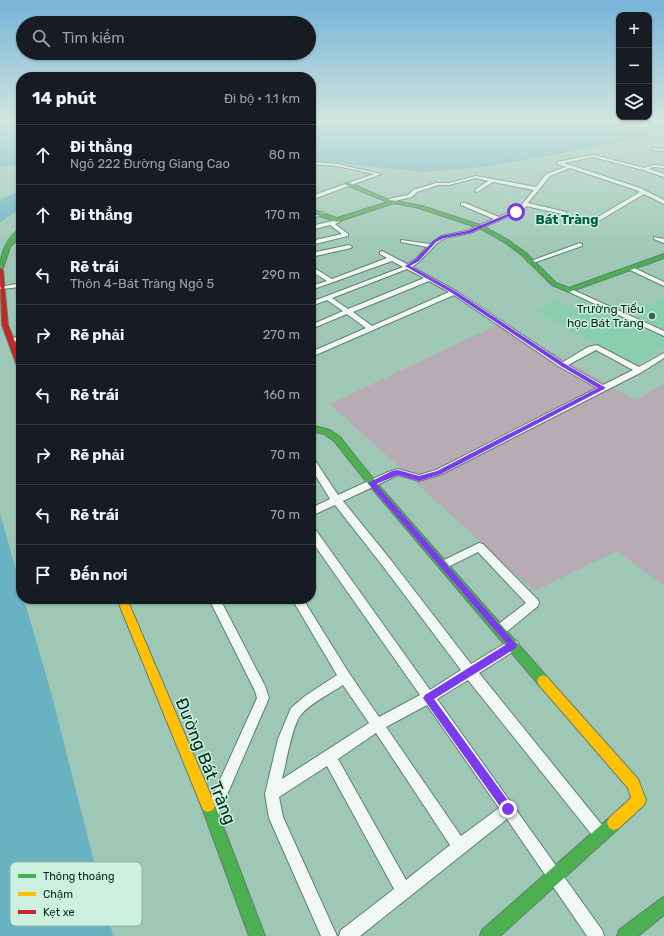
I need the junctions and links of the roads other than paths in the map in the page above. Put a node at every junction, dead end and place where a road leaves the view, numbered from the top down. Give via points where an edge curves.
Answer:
1 (340, 166) edge
2 (566, 166) edge
3 (625, 166) edge
4 (633, 166) edge
5 (569, 167) junction
6 (664, 167) edge
7 (622, 168) dead end
8 (645, 169) junction
9 (664, 176) edge
10 (491, 181) junction
11 (348, 184) junction
12 (537, 189) junction
13 (477, 191) dead end
14 (644, 192) junction
15 (316, 196) edge
16 (663, 198) edge
17 (391, 201) junction
18 (463, 204) dead end
19 (525, 204) junction
20 (316, 212) edge
21 (322, 214) junction
22 (316, 215) edge
23 (500, 219) junction
24 (334, 222) junction
25 (316, 227) edge
26 (481, 227) junction
27 (16, 235) edge
28 (656, 238) dead end
29 (316, 241) edge
30 (403, 241) dead end
31 (664, 241) edge
32 (580, 245) dead end
33 (430, 246) junction
34 (349, 247) dead end
35 (382, 253) dead end
36 (316, 254) edge
37 (664, 256) edge
38 (391, 259) junction
39 (531, 262) junction
40 (407, 266) junction
41 (630, 268) junction
42 (0, 269) edge
43 (316, 271) edge
44 (430, 278) junction
45 (332, 280) junction
46 (664, 284) edge
47 (16, 286) edge
48 (316, 286) edge
49 (2, 288) junction
50 (569, 290) junction
51 (454, 292) junction
52 (328, 298) junction
53 (318, 301) edge
54 (349, 312) junction
55 (316, 326) edge
56 (371, 328) junction
57 (664, 334) edge
58 (16, 339) edge
59 (12, 341) junction
60 (16, 352) edge
61 (316, 353) edge
62 (664, 355) edge
63 (563, 365) junction
64 (639, 370) junction
65 (603, 388) junction
66 (316, 429) edge
67 (316, 469) edge
68 (372, 483) junction
69 (337, 501) junction
70 (316, 510) edge
71 (316, 539) edge
72 (444, 565) junction
73 (124, 604) edge
74 (217, 604) edge
75 (300, 604) edge
76 (500, 630) junction
77 (513, 645) junction
78 (470, 672) junction
79 (345, 678) junction
80 (428, 698) junction
81 (377, 725) junction
82 (329, 756) junction
83 (272, 794) junction
84 (508, 809) junction
85 (212, 815) junction
86 (601, 835) junction
87 (460, 847) junction
88 (556, 876) junction
89 (404, 891) junction
90 (664, 905) edge
91 (257, 936) edge
92 (329, 936) edge
93 (347, 936) edge
94 (488, 936) edge
95 (596, 936) edge
96 (625, 936) edge

1 - 11 street via 379,174
2 - 5 street
3 - 7 street
4 - 8 street
5 - 12 street via 548,175
5 - 14 street
6 - 8 street via 653,166
8 - 9 street
10 - 12 street
10 - 13 street
10 - 17 street via 476,177 449,184 439,183
11 - 15 street
11 - 17 street
12 - 19 street
14 - 16 street
14 - 19 street via 612,212 586,223 565,218 564,213
17 - 24 street
17 - 26 street via 420,207
18 - 23 street
19 - 23 street via 516,212
20 - 21 street
21 - 22 street
21 - 24 street
23 - 26 street
24 - 25 street
24 - 29 street via 346,234
26 - 33 street via 464,234 443,237
26 - 39 street via 506,241
27 - 42 street via 6,246
28 - 31 street
30 - 33 street
32 - 39 street
33 - 40 street via 418,260
34 - 36 street
35 - 38 street
37 - 41 street
38 - 40 street
38 - 45 street
39 - 50 street via 554,284
40 - 44 street
40 - 52 street
41 - 46 street
41 - 50 street
42 - 49 street
43 - 45 street
44 - 51 street
44 - 54 street
45 - 48 street
47 - 49 street
49 - 59 street via 5,325
50 - 57 street
51 - 56 street
51 - 63 street
52 - 53 street
52 - 54 street
54 - 55 street
54 - 56 street
56 - 61 street
58 - 59 street
59 - 60 street
62 - 64 street
63 - 64 street via 597,347
63 - 65 street
64 - 65 street
65 - 68 street via 439,472 419,478 398,472
66 - 68 street via 327,432 337,439
67 - 69 street
68 - 69 street
68 - 72 street
69 - 70 street
69 - 78 street
71 - 80 street
72 - 76 street
72 - 76 street via 479,547 534,602
73 - 85 street, Đường Bát Tràng
74 - 85 street via 263,698
75 - 79 street
76 - 77 street
77 - 78 street
77 - 86 street via 633,784 639,800
78 - 80 street
78 - 86 street
79 - 81 street
79 - 83 street via 309,700 295,712 285,739
80 - 81 street
80 - 84 street
81 - 82 street
81 - 87 street
82 - 83 street
82 - 89 street
83 - 92 street via 276,818
84 - 87 street
84 - 88 street
85 - 91 street, Đường Bát Tràng
86 - 88 street
87 - 89 street
88 - 94 street
88 - 95 street
89 - 93 street
90 - 96 street

